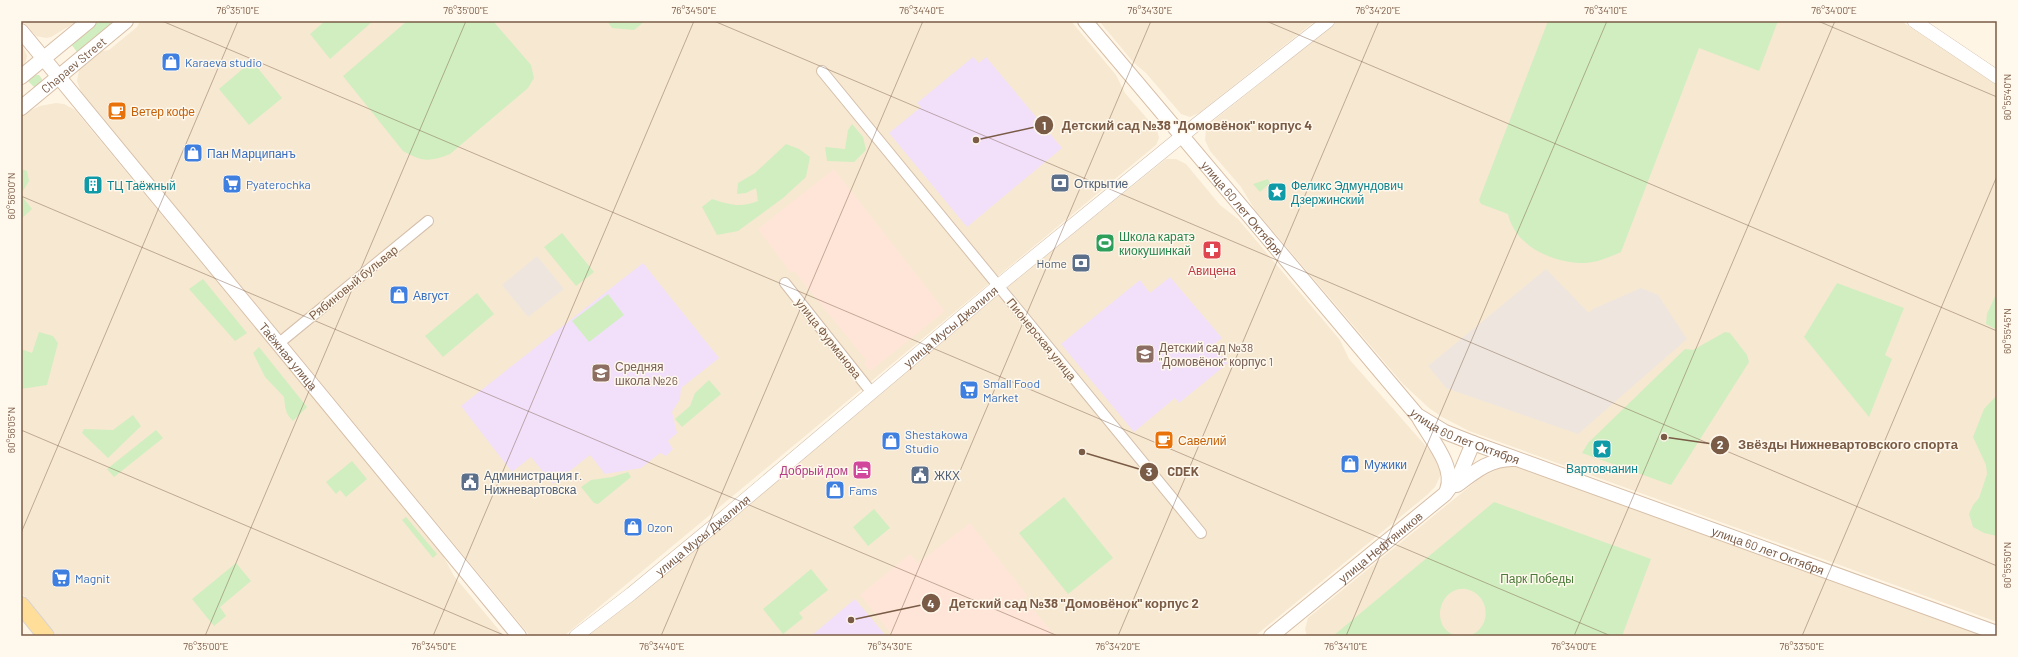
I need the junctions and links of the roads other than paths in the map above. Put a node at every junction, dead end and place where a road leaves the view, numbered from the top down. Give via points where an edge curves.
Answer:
1 (88, 21) edge
2 (126, 21) edge
3 (1085, 21) edge
4 (1328, 21) edge
5 (1914, 21) edge
6 (21, 31) edge
7 (43, 58) junction
8 (822, 71) dead end
9 (21, 76) edge
10 (58, 77) junction
11 (1997, 77) edge
12 (21, 108) edge
13 (1182, 136) junction
14 (428, 221) dead end
15 (785, 283) dead end
16 (998, 286) junction
17 (278, 344) junction
18 (872, 393) junction
19 (1417, 415) junction
20 (1473, 444) junction
21 (1519, 459) junction
22 (1445, 494) junction
23 (1201, 533) dead end
24 (21, 605) edge
25 (1997, 633) edge
26 (46, 636) edge
27 (519, 636) edge
28 (576, 636) edge
29 (1271, 636) edge

1 - 7 main road, Chapaev Street
2 - 10 main road, Chapaev Street
3 - 13 main road, улица 60 лет Октября
4 - 13 street, улица Мусы Джалиля
5 - 11 street
6 - 7 main road, Таёжная улица
7 - 9 main road, Chapaev Street
7 - 10 main road, Таёжная улица
8 - 16 street, Пионерская улица
10 - 12 main road, Chapaev Street
10 - 17 main road, Таёжная улица
13 - 16 street, улица Мусы Джалиля
13 - 19 main road, улица 60 лет Октября
14 - 17 street, Рябиновый бульвар
15 - 18 street, улица Фурманова
16 - 18 street, улица Мусы Джалиля
16 - 23 street, Пионерская улица
17 - 27 main road, Таёжная улица
18 - 28 street, улица Мусы Джалиля via 632,594
19 - 20 main road, улица 60 лет Октября via 1445,432
19 - 22 main road via 1447,464 1450,474
20 - 21 main road, улица 60 лет Октября
20 - 22 main road, улица Нефтяников via 1460,474
21 - 22 main road via 1501,460 1483,466
21 - 25 main road, улица 60 лет Октября
22 - 29 main road, улица Нефтяников
24 - 26 main road

